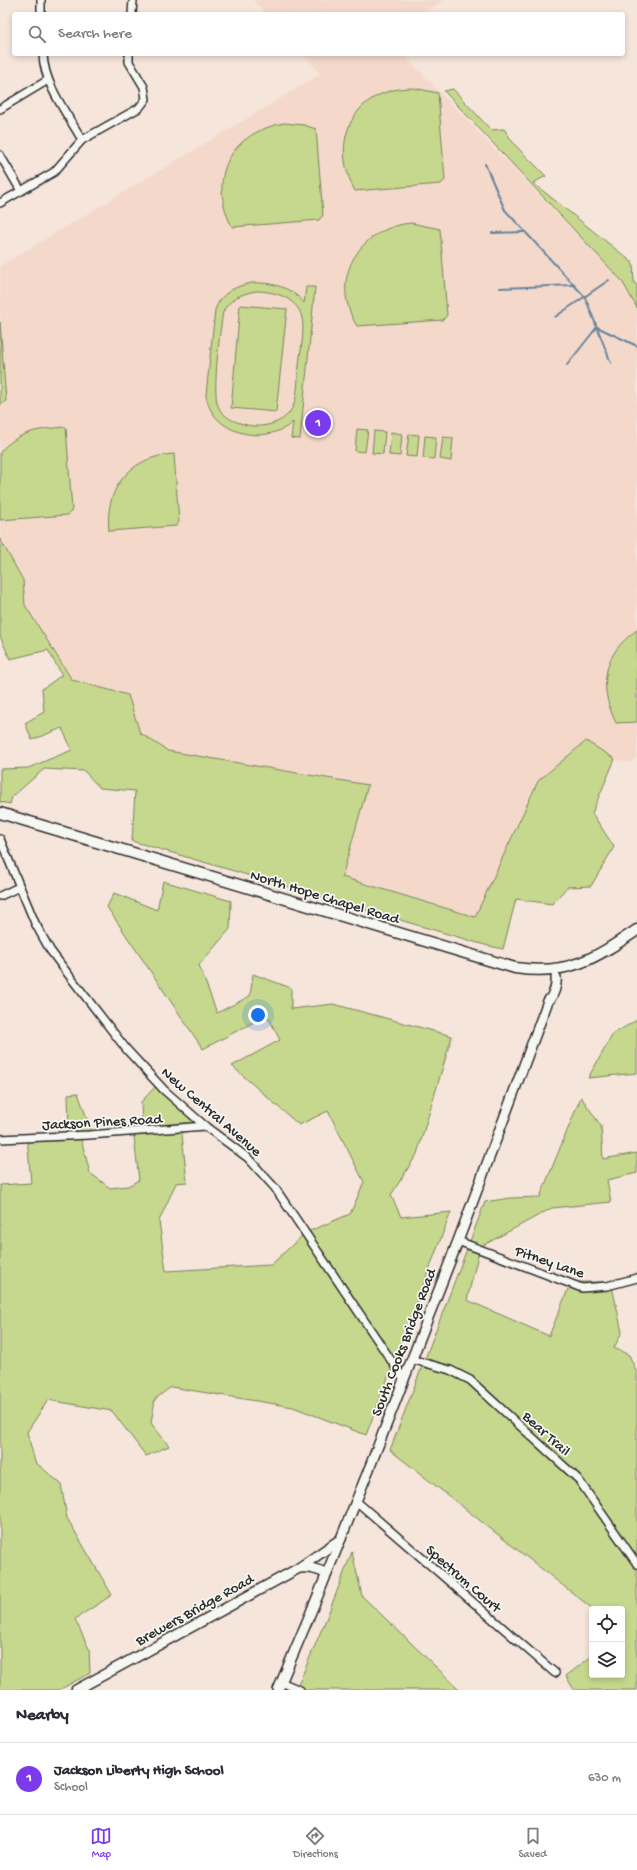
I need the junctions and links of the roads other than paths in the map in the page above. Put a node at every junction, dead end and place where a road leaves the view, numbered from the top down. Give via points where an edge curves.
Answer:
1 (41, 0) edge
2 (133, 0) edge
3 (41, 12) edge
4 (132, 12) edge
5 (43, 56) edge
6 (130, 56) edge
7 (48, 80) junction
8 (0, 109) edge
9 (82, 140) junction
10 (0, 155) edge
11 (21, 191) junction
12 (0, 203) edge
13 (0, 813) edge
14 (0, 839) edge
15 (19, 887) junction
16 (0, 896) edge
17 (637, 930) edge
18 (557, 973) junction
19 (205, 1126) junction
20 (0, 1140) edge
21 (458, 1241) junction
22 (637, 1278) edge
23 (410, 1358) junction
24 (403, 1378) junction
25 (356, 1501) junction
26 (341, 1539) junction
27 (637, 1564) edge
28 (299, 1568) junction
29 (327, 1574) junction
30 (555, 1674) dead end
31 (279, 1686) edge
32 (76, 1690) edge
33 (300, 1690) edge

1 - 3 street
2 - 4 street
5 - 7 street via 43,67
6 - 9 street via 129,62 144,87 146,99 139,108
7 - 8 street
7 - 9 street
9 - 11 street via 54,172
10 - 11 street
11 - 12 street
13 - 18 main road, North Hope Chapel Road via 489,961 532,971
14 - 15 street, New Central Avenue
15 - 16 street
15 - 19 street, New Central Avenue via 50,950 72,980 127,1050 164,1090
17 - 18 main road, North Hope Chapel Road via 593,958
18 - 21 street, South Cooks Bridge Road
19 - 20 street, Jackson Pines Road via 132,1133
19 - 24 street, New Central Avenue via 248,1158 275,1188
21 - 22 street, Pitney Lane via 582,1288 607,1286
21 - 23 street, South Cooks Bridge Road
23 - 24 street, South Cooks Bridge Road
23 - 27 street, Bear Trail via 450,1370 470,1380 578,1480
24 - 25 street, South Cooks Bridge Road
25 - 26 street, South Cooks Bridge Road
25 - 30 street, Spectrum Court
26 - 28 street, Brewers Bridge Road
26 - 29 street, South Cooks Bridge Road
28 - 29 street via 318,1569
28 - 32 street, Brewers Bridge Road
29 - 31 street, South Cooks Bridge Road
31 - 33 street

